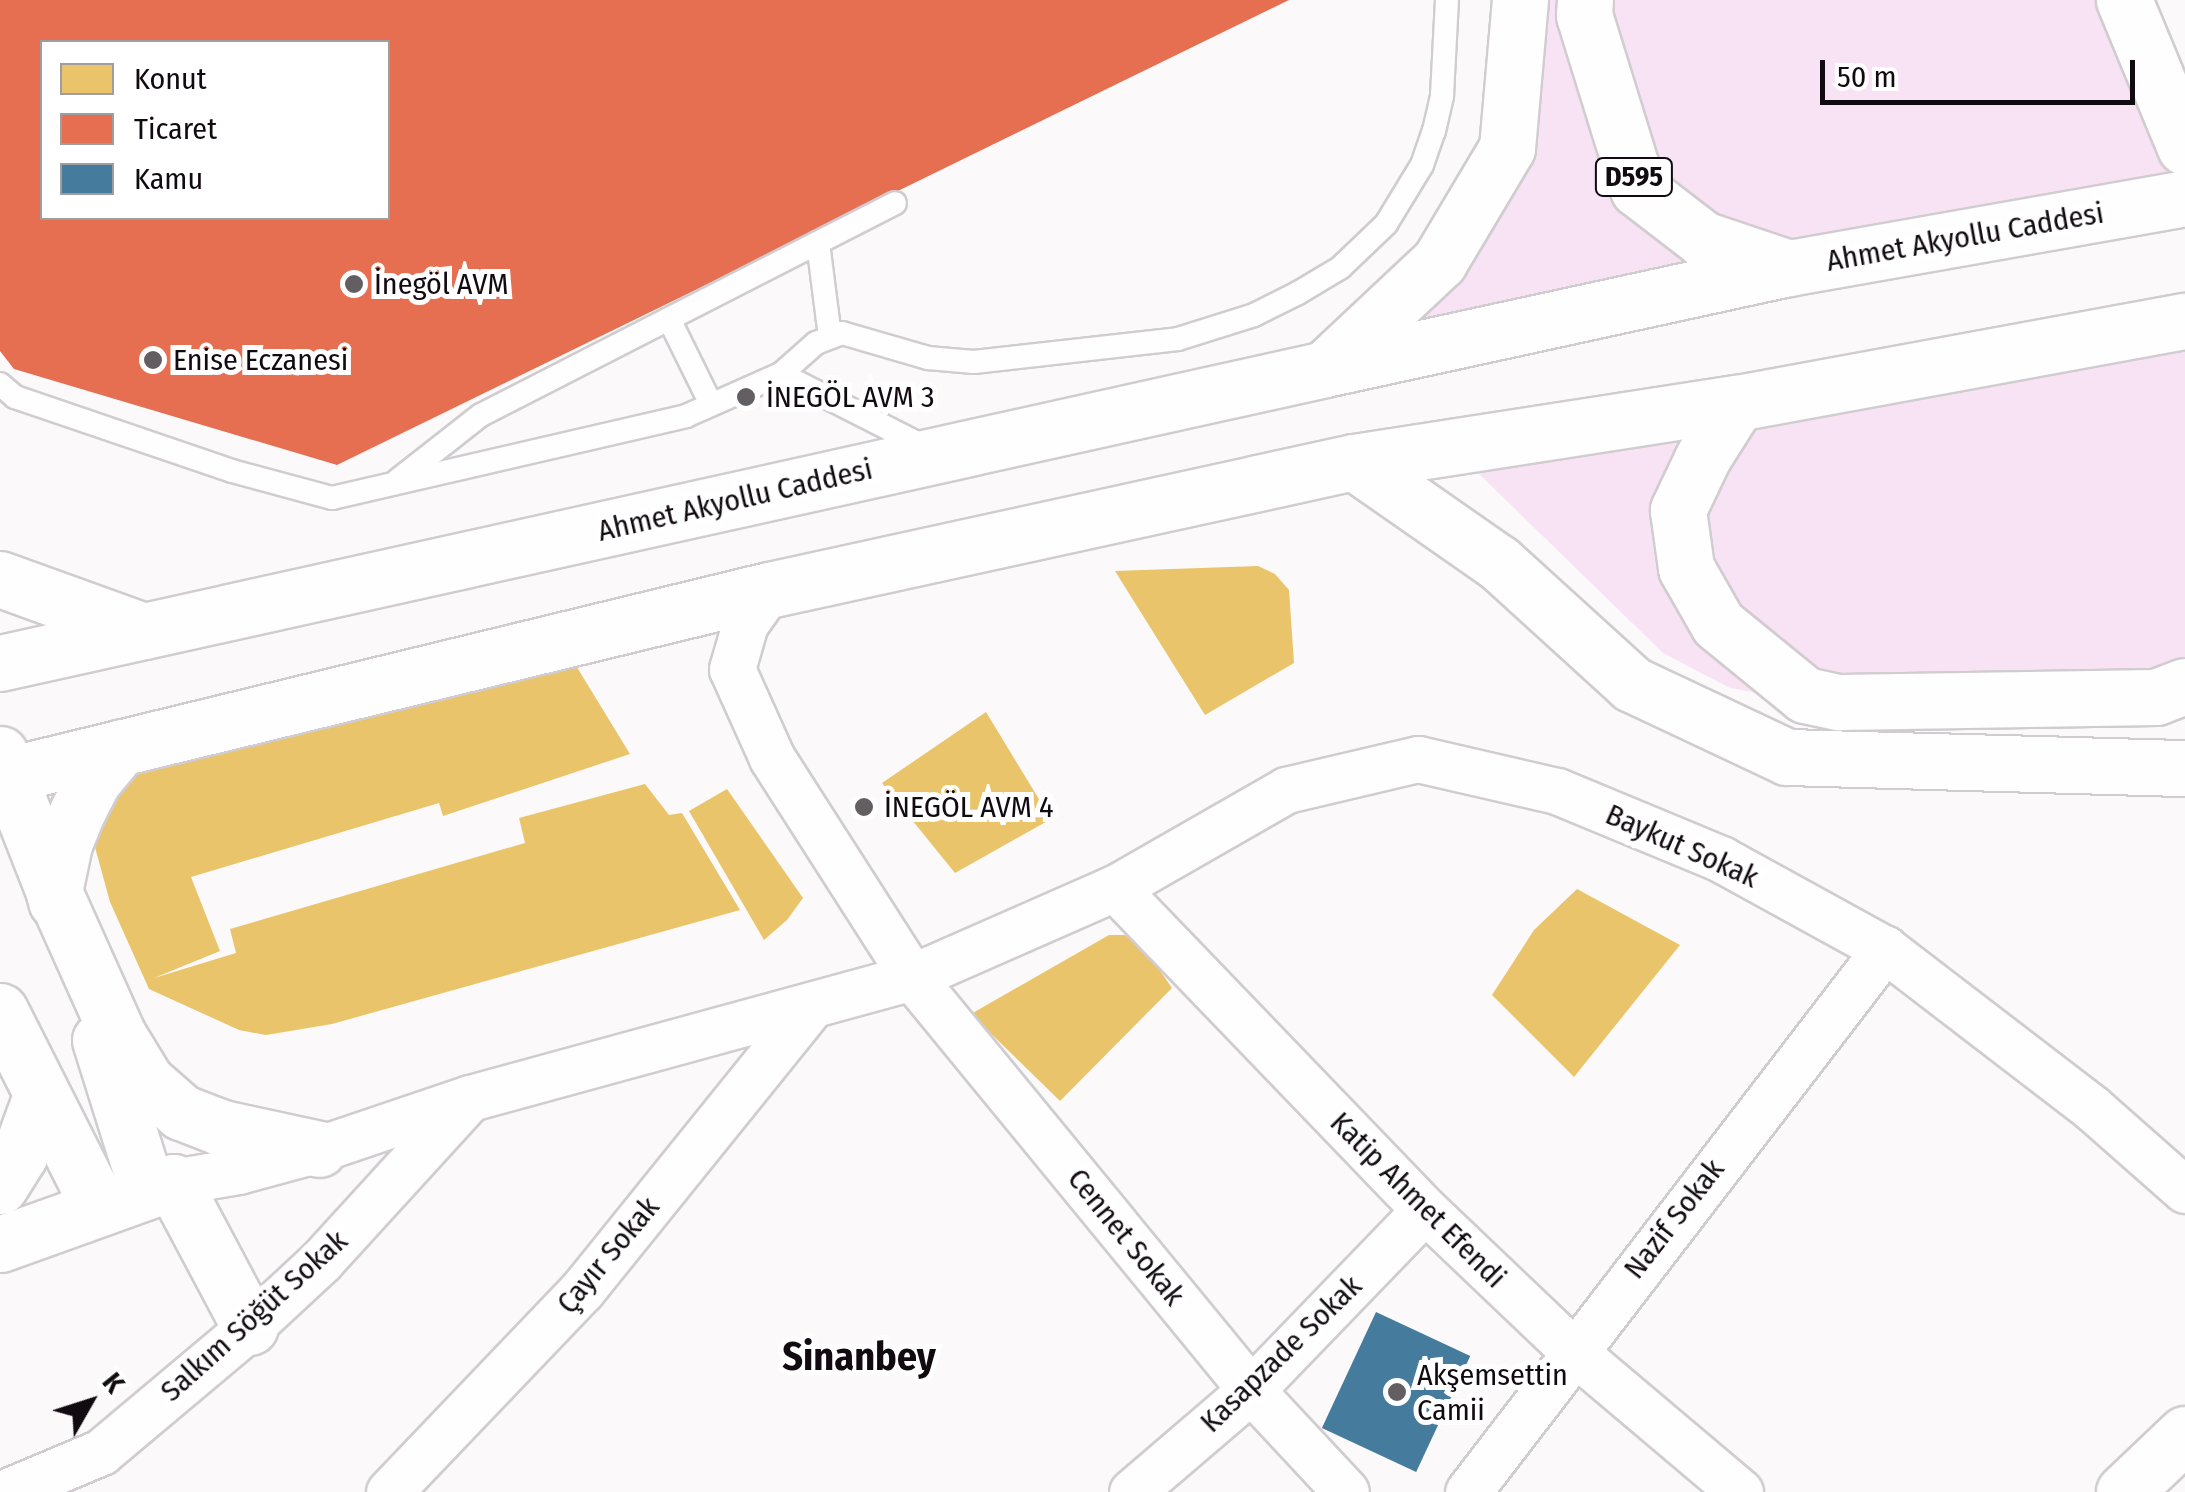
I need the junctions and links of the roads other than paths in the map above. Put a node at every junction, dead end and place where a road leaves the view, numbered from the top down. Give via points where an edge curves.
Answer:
1 (1446, 0) edge
2 (1520, 0) edge
3 (1585, 0) edge
4 (2124, 0) edge
5 (2185, 148) edge
6 (2163, 202) edge
7 (895, 203) dead end
8 (818, 243) junction
9 (1789, 268) junction
10 (669, 319) junction
11 (2185, 321) edge
12 (830, 337) junction
13 (1325, 369) junction
14 (780, 374) junction
15 (0, 384) edge
16 (711, 404) junction
17 (1737, 404) junction
18 (940, 454) junction
19 (1354, 462) junction
20 (391, 485) junction
21 (0, 579) edge
22 (769, 590) junction
23 (673, 614) junction
24 (144, 631) junction
25 (0, 663) edge
26 (732, 669) junction
27 (2185, 686) edge
28 (122, 747) junction
29 (3, 768) edge
30 (2185, 768) edge
31 (1115, 888) junction
32 (54, 892) junction
33 (1885, 949) junction
34 (912, 977) junction
35 (812, 1005) junction
36 (0, 1011) edge
37 (40, 1096) junction
38 (470, 1098) junction
39 (319, 1149) junction
40 (0, 1186) edge
41 (2185, 1190) edge
42 (139, 1192) junction
43 (1425, 1210) junction
44 (0, 1244) edge
45 (250, 1327) junction
46 (1572, 1350) junction
47 (1250, 1390) junction
48 (2185, 1434) edge
49 (11, 1491) edge
50 (389, 1492) edge
51 (1132, 1492) edge
52 (1346, 1492) edge
53 (1468, 1492) edge
54 (1740, 1492) edge
55 (2124, 1492) edge

1 - 12 lane via 1442,95 1422,165 1365,247 1298,294 1178,339 974,362 900,352 842,333
2 - 13 main road via 1507,148 1439,262
3 - 9 main road, D595 via 1638,189 1703,239
4 - 5 main road
6 - 9 main road, Ahmet Akyollu Caddesi / D595
7 - 8 lane
8 - 10 lane
8 - 12 lane
9 - 13 main road, Ahmet Akyollu Caddesi
10 - 16 lane
10 - 20 lane via 481,415
11 - 17 main road
12 - 14 lane
13 - 18 main road, Ahmet Akyollu Caddesi
14 - 16 lane
14 - 18 lane
15 - 20 lane via 15,397 316,494 332,498
16 - 20 lane via 686,416
17 - 19 main road
17 - 27 main road via 1678,510 1686,568 1718,624 1805,694 1839,702 2156,697
18 - 24 main road, Ahmet Akyollu Caddesi
19 - 22 main road
19 - 30 main road via 1500,563 1632,684 1787,757
21 - 24 main road
22 - 23 main road
22 - 26 street via 745,624
23 - 26 street, Cennet Sokak via 707,636
23 - 28 main road
24 - 25 main road, Ahmet Akyollu Caddesi
26 - 34 street, Cennet Sokak via 772,758
28 - 29 main road
28 - 32 main road via 77,812
29 - 32 main road
31 - 33 street, Baykut Sokak via 1286,790 1418,759 1557,791 1721,859
31 - 34 street, Baykut Sokak
31 - 43 street, Katip Ahmet Efendi
32 - 39 main road via 118,1035 146,1081 181,1112
32 - 42 main road
33 - 41 street, Baykut Sokak via 2092,1108
33 - 46 street, Nazif Sokak
34 - 35 street, Baykut Sokak
34 - 47 street, Cennet Sokak
35 - 38 street, Baykut Sokak
35 - 50 street, Çayır Sokak via 582,1290
36 - 37 main road
37 - 40 main road via 19,1156
37 - 42 main road
38 - 39 street, Baykut Sokak
38 - 45 street, Salkım Söğüt Sokak via 321,1261
39 - 42 street, Baykut Sokak
42 - 44 main road
42 - 45 main road
43 - 46 street, Katip Ahmet Efendi
43 - 47 street, Kasapzade Sokak
45 - 49 street, Salkım Söğüt Sokak via 100,1452
46 - 53 street, Nazif Sokak
46 - 54 street, Katip Ahmet Efendi
47 - 51 street, Kasapzade Sokak
47 - 52 street, Cennet Sokak
48 - 55 main road

